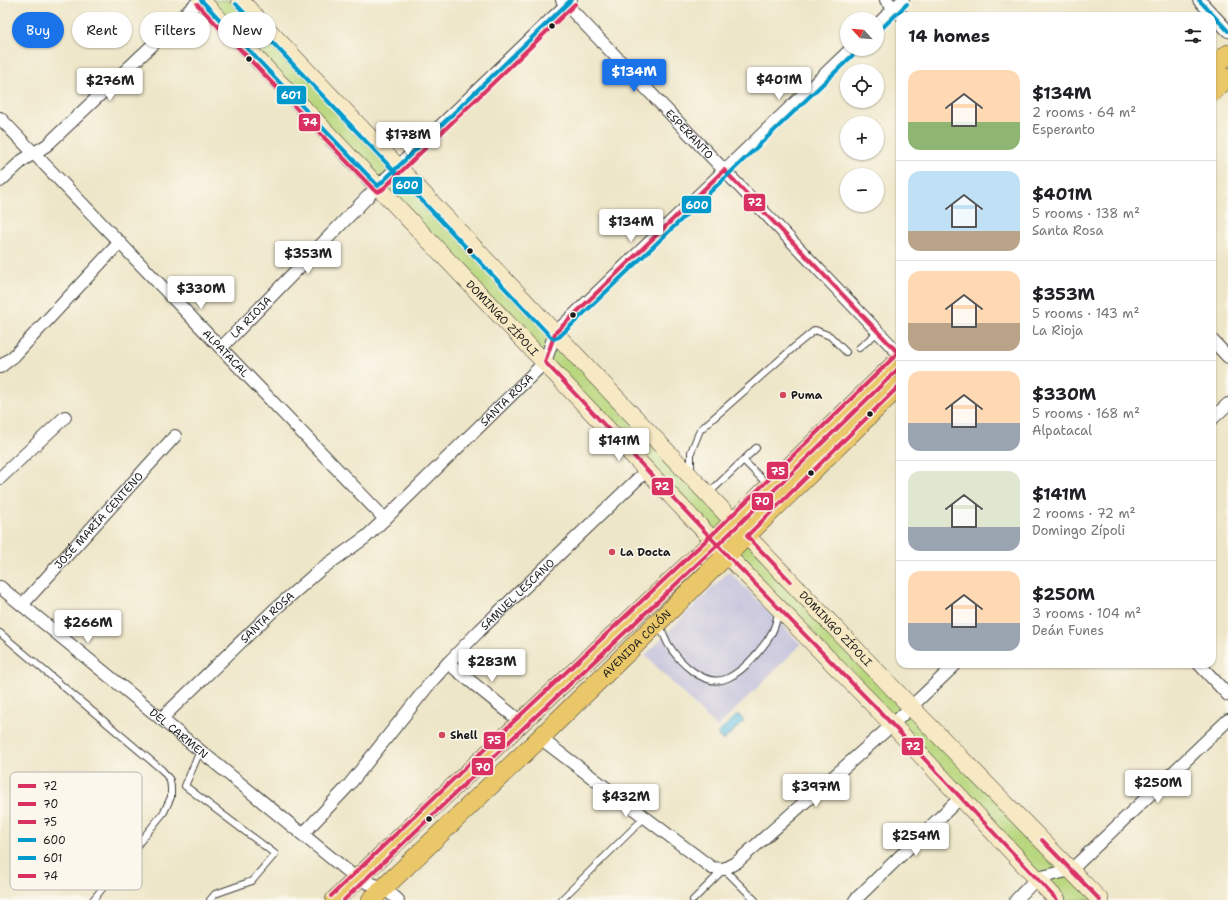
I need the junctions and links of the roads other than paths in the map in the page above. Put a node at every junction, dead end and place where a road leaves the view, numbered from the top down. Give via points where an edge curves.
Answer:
1 (200, 0) edge
2 (240, 0) edge
3 (1199, 0) edge
4 (566, 1) edge
5 (896, 6) edge
6 (1210, 12) edge
7 (884, 18) edge
8 (1216, 18) edge
9 (1228, 31) edge
10 (1228, 54) edge
11 (844, 56) edge
12 (1216, 65) edge
13 (1228, 77) edge
14 (1216, 88) edge
15 (0, 118) edge
16 (34, 153) junction
17 (398, 167) junction
18 (724, 170) junction
19 (0, 181) edge
20 (378, 186) junction
21 (120, 242) junction
22 (878, 332) junction
23 (555, 333) junction
24 (1216, 344) edge
25 (221, 348) junction
26 (859, 348) dead end
27 (896, 351) edge
28 (846, 352) dead end
29 (1228, 357) edge
30 (545, 362) junction
31 (896, 362) edge
32 (0, 367) edge
33 (896, 389) edge
34 (1228, 404) edge
35 (1216, 415) edge
36 (65, 417) dead end
37 (175, 436) dead end
38 (756, 448) dead end
39 (743, 460) junction
40 (647, 470) junction
41 (691, 476) junction
42 (0, 478) edge
43 (770, 487) junction
44 (708, 494) junction
45 (385, 518) junction
46 (734, 522) junction
47 (747, 536) junction
48 (714, 541) junction
49 (727, 555) junction
50 (0, 587) edge
51 (22, 605) junction
52 (778, 608) junction
53 (659, 622) junction
54 (0, 633) edge
55 (448, 663) junction
56 (952, 668) edge
57 (1203, 668) edge
58 (1228, 695) edge
59 (911, 707) junction
60 (161, 719) junction
61 (1228, 720) edge
62 (521, 722) junction
63 (892, 725) junction
64 (540, 738) junction
65 (200, 751) junction
66 (961, 797) junction
67 (645, 817) junction
68 (303, 834) junction
69 (142, 839) edge
70 (724, 869) junction
71 (1071, 870) junction
72 (1037, 878) junction
73 (357, 879) junction
74 (101, 890) edge
75 (384, 896) edge
76 (93, 900) edge
77 (210, 900) edge
78 (335, 900) edge
79 (561, 900) edge
80 (693, 900) edge
81 (755, 900) edge
82 (855, 900) edge
83 (1016, 900) edge
84 (1057, 900) edge
85 (1100, 900) edge

1 - 16 street via 47,145
1 - 20 main road, DOMINGO ZÍPOLI
2 - 17 main road, DOMINGO ZÍPOLI
3 - 6 street
4 - 17 street, LA RIOJA
4 - 18 street, ESPERANTO
5 - 7 street
8 - 9 street
10 - 12 main road
11 - 18 street, SANTA ROSA
13 - 14 main road
15 - 16 street, ALPATACAL
16 - 19 street
16 - 21 street, ALPATACAL
17 - 20 street, LA RIOJA
17 - 23 main road, DOMINGO ZÍPOLI
18 - 22 street, ESPERANTO
18 - 23 street, SANTA ROSA
20 - 25 street, LA RIOJA
20 - 30 main road, DOMINGO ZÍPOLI
21 - 25 street, ALPATACAL
21 - 32 street via 14,356
22 - 26 lane
22 - 27 street, ESPERANTO
23 - 30 street, SANTA ROSA
23 - 41 main road, DOMINGO ZÍPOLI
24 - 29 street
25 - 45 street, ALPATACAL
28 - 41 lane via 830,336 815,330 700,430 691,452
30 - 40 main road, DOMINGO ZÍPOLI
30 - 45 street, SANTA ROSA
31 - 43 main road, AVENIDA COLÓN via 871,378
33 - 47 main road, AVENIDA COLÓN
34 - 35 street
36 - 42 street
37 - 51 street, JOSÉ MARÍA CENTENO
38 - 39 lane
39 - 43 lane
39 - 44 lane
40 - 48 main road, DOMINGO ZÍPOLI
40 - 55 street, SAMUEL LESCANO
41 - 44 main road, DOMINGO ZÍPOLI
43 - 46 main road, AVENIDA COLÓN
44 - 46 main road, DOMINGO ZÍPOLI
45 - 60 street, SANTA ROSA via 366,537 321,569 274,610
46 - 47 main road, DOMINGO ZÍPOLI
46 - 48 main road, AVENIDA COLÓN
47 - 49 main road, AVENIDA COLÓN
47 - 59 main road, DOMINGO ZÍPOLI
48 - 49 main road, DOMINGO ZÍPOLI
48 - 62 main road, AVENIDA COLÓN
49 - 52 main road, DOMINGO ZÍPOLI
49 - 53 main road, AVENIDA COLÓN
50 - 51 street, DEL CARMEN
51 - 60 street, DEL CARMEN
52 - 53 lane via 777,623 766,644 746,666 727,678 714,680 702,678 684,664 668,644
52 - 63 main road, DOMINGO ZÍPOLI
53 - 64 main road, AVENIDA COLÓN
54 - 69 lane via 162,770 170,780 171,797 164,812
55 - 62 street
55 - 68 street, SAMUEL LESCANO via 349,785
56 - 59 street
57 - 58 street
59 - 63 street
59 - 71 main road, DOMINGO ZÍPOLI
60 - 65 street, DEL CARMEN
61 - 71 street
62 - 73 main road, AVENIDA COLÓN
63 - 66 main road, DOMINGO ZÍPOLI
63 - 70 street via 737,862
64 - 67 street
64 - 75 main road, AVENIDA COLÓN
65 - 68 street, DEL CARMEN
65 - 77 lane via 185,786 275,854 252,881 215,894
66 - 72 main road, DOMINGO ZÍPOLI
66 - 82 street
67 - 70 street via 712,868
67 - 79 lane
68 - 73 street, DEL CARMEN
70 - 80 lane
70 - 81 lane
71 - 72 street
71 - 85 main road, DOMINGO ZÍPOLI
72 - 83 street
72 - 84 main road, DOMINGO ZÍPOLI
73 - 75 street
73 - 78 main road, AVENIDA COLÓN
74 - 76 lane

